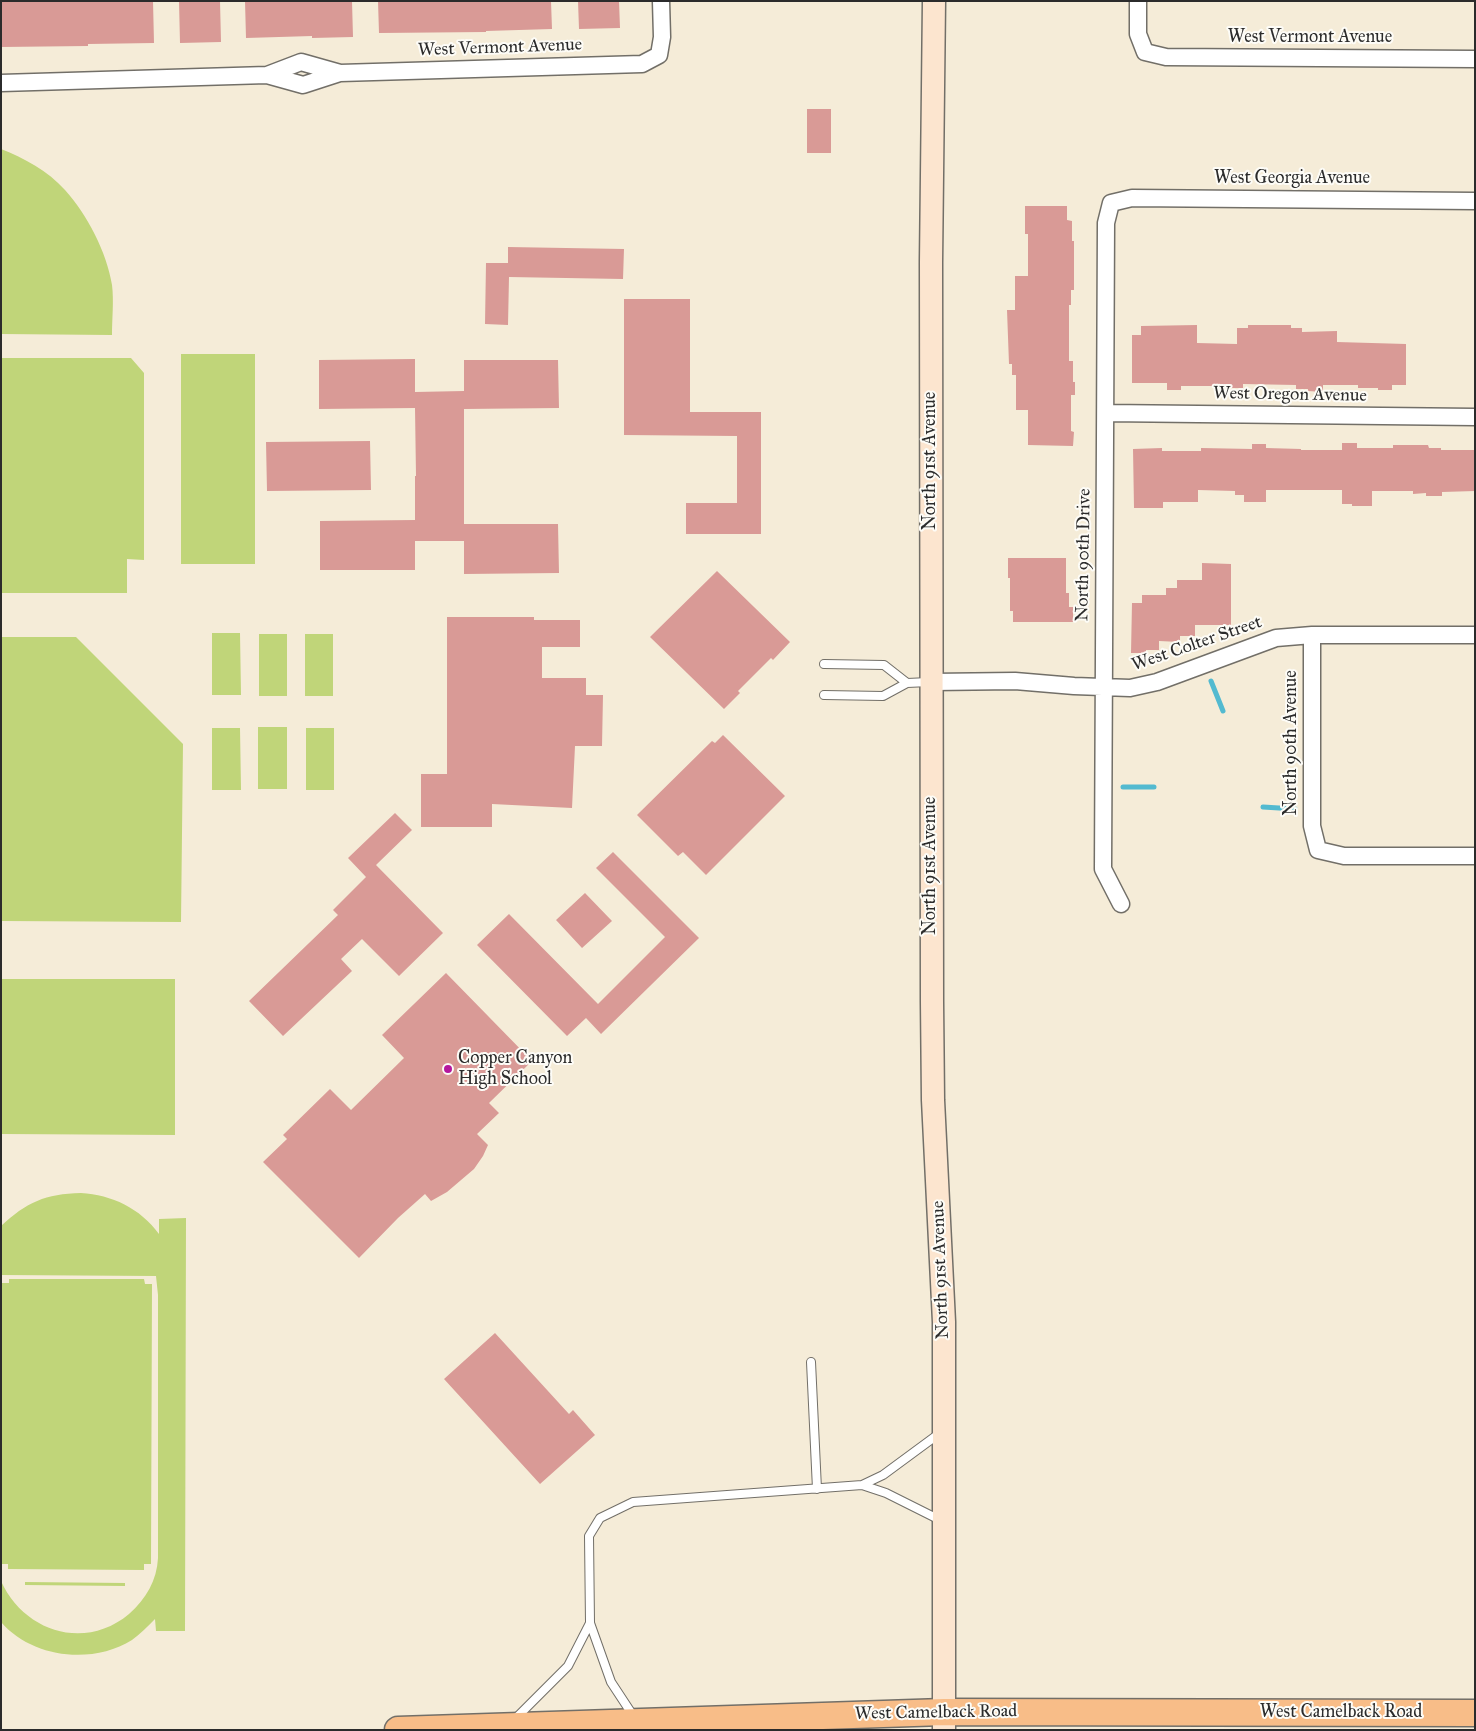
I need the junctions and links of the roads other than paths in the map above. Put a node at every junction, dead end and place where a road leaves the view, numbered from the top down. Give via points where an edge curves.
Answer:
1 (661, 1) edge
2 (934, 1) edge
3 (1138, 1) edge
4 (1475, 59) edge
5 (1, 83) edge
6 (1475, 201) edge
7 (1111, 203) joint
8 (1106, 414) junction
9 (1475, 417) edge
10 (1312, 635) junction
11 (1475, 635) edge
12 (824, 664) dead end
13 (932, 682) junction
14 (906, 683) junction
15 (1103, 687) junction
16 (824, 695) dead end
17 (1475, 856) edge
18 (1121, 904) dead end
19 (811, 1362) dead end
20 (944, 1430) junction
21 (862, 1485) junction
22 (817, 1488) junction
23 (944, 1522) junction
24 (590, 1622) junction
25 (1475, 1713) edge
26 (637, 1721) junction
27 (944, 1721) edge
28 (676, 1725) edge
29 (508, 1726) junction
30 (398, 1730) edge

1 - 5 street, West Vermont Avenue via 662,37 658,56 642,64 340,73 304,85 267,75
2 - 13 main road, North 91st Avenue
3 - 4 street, West Vermont Avenue via 1138,34 1145,52 1166,57
6 - 7 street, West Georgia Avenue via 1132,198
7 - 8 street, North 90th Drive via 1106,223
8 - 9 street, West Oregon Avenue
8 - 15 street, North 90th Drive
10 - 11 street, West Colter Street
10 - 15 street, West Colter Street via 1276,638 1157,682 1130,688
10 - 17 street, North 90th Avenue via 1312,826 1318,850 1344,856
12 - 14 lane via 884,665
13 - 14 lane
13 - 15 street, West Colter Street via 1015,681
13 - 20 main road, North 91st Avenue via 933,1100 944,1322
14 - 16 lane via 883,696
15 - 18 street, North 90th Drive via 1103,869
19 - 22 lane
20 - 21 lane via 884,1475
20 - 23 main road, North 91st Avenue
21 - 22 lane
21 - 23 lane via 886,1492
22 - 24 lane via 633,1502 600,1518 589,1536
23 - 27 main road, North 91st Avenue
24 - 26 lane via 611,1682
24 - 29 lane via 568,1666
25 - 27 main road, West Camelback Road via 1437,1717 1056,1717
26 - 28 main road, West Camelback Road
26 - 29 main road, West Camelback Road
27 - 28 main road, West Camelback Road
29 - 30 main road, West Camelback Road

